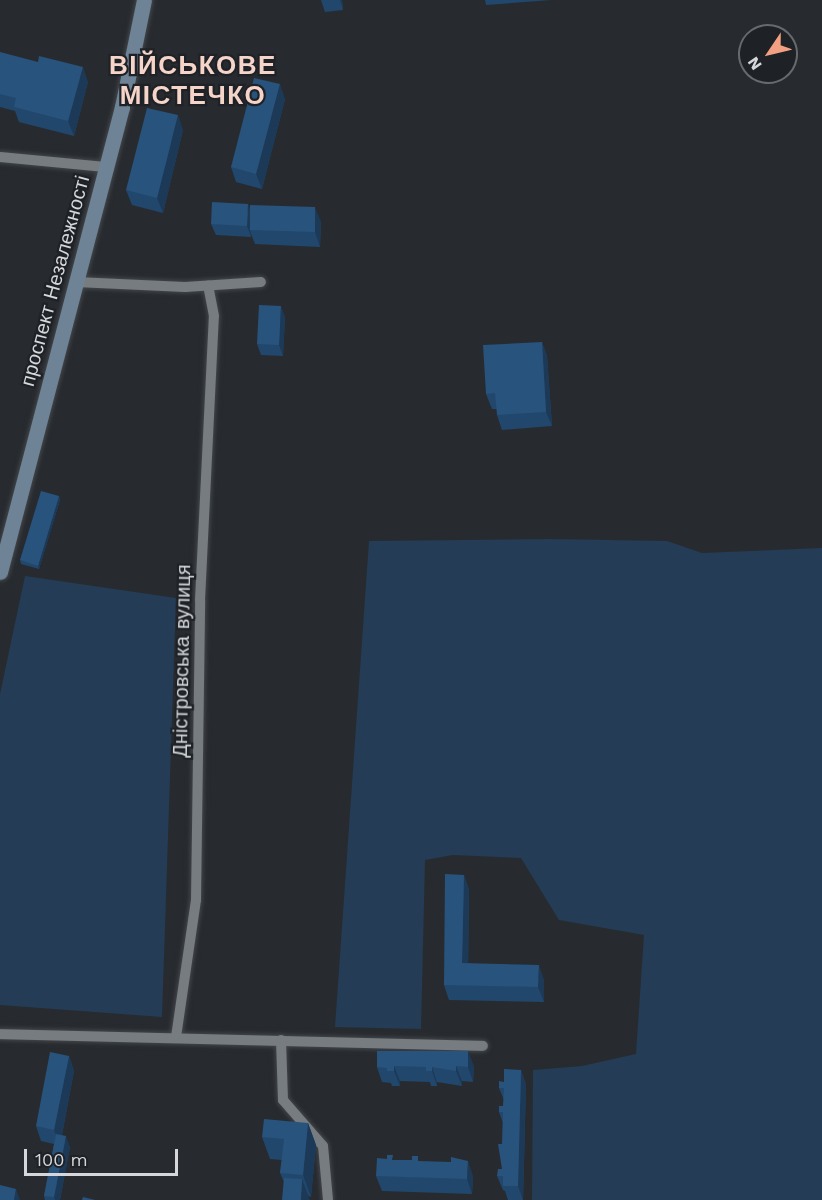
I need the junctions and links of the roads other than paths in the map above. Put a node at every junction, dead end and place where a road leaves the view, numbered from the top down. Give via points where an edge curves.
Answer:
1 (144, 0) edge
2 (0, 157) edge
3 (106, 167) junction
4 (76, 282) junction
5 (261, 282) dead end
6 (208, 286) junction
7 (0, 572) edge
8 (0, 1034) edge
9 (176, 1037) junction
10 (281, 1040) junction
11 (483, 1046) dead end
12 (328, 1200) edge

1 - 3 main road, проспект Незалежності
2 - 3 street
3 - 4 main road, проспект Незалежності
4 - 6 street
4 - 7 main road, проспект Незалежності
5 - 6 street
6 - 9 street, Дністровська вулиця via 214,316 200,600 196,900
8 - 9 street
9 - 10 street
10 - 11 street
10 - 12 street via 284,1100 323,1146

